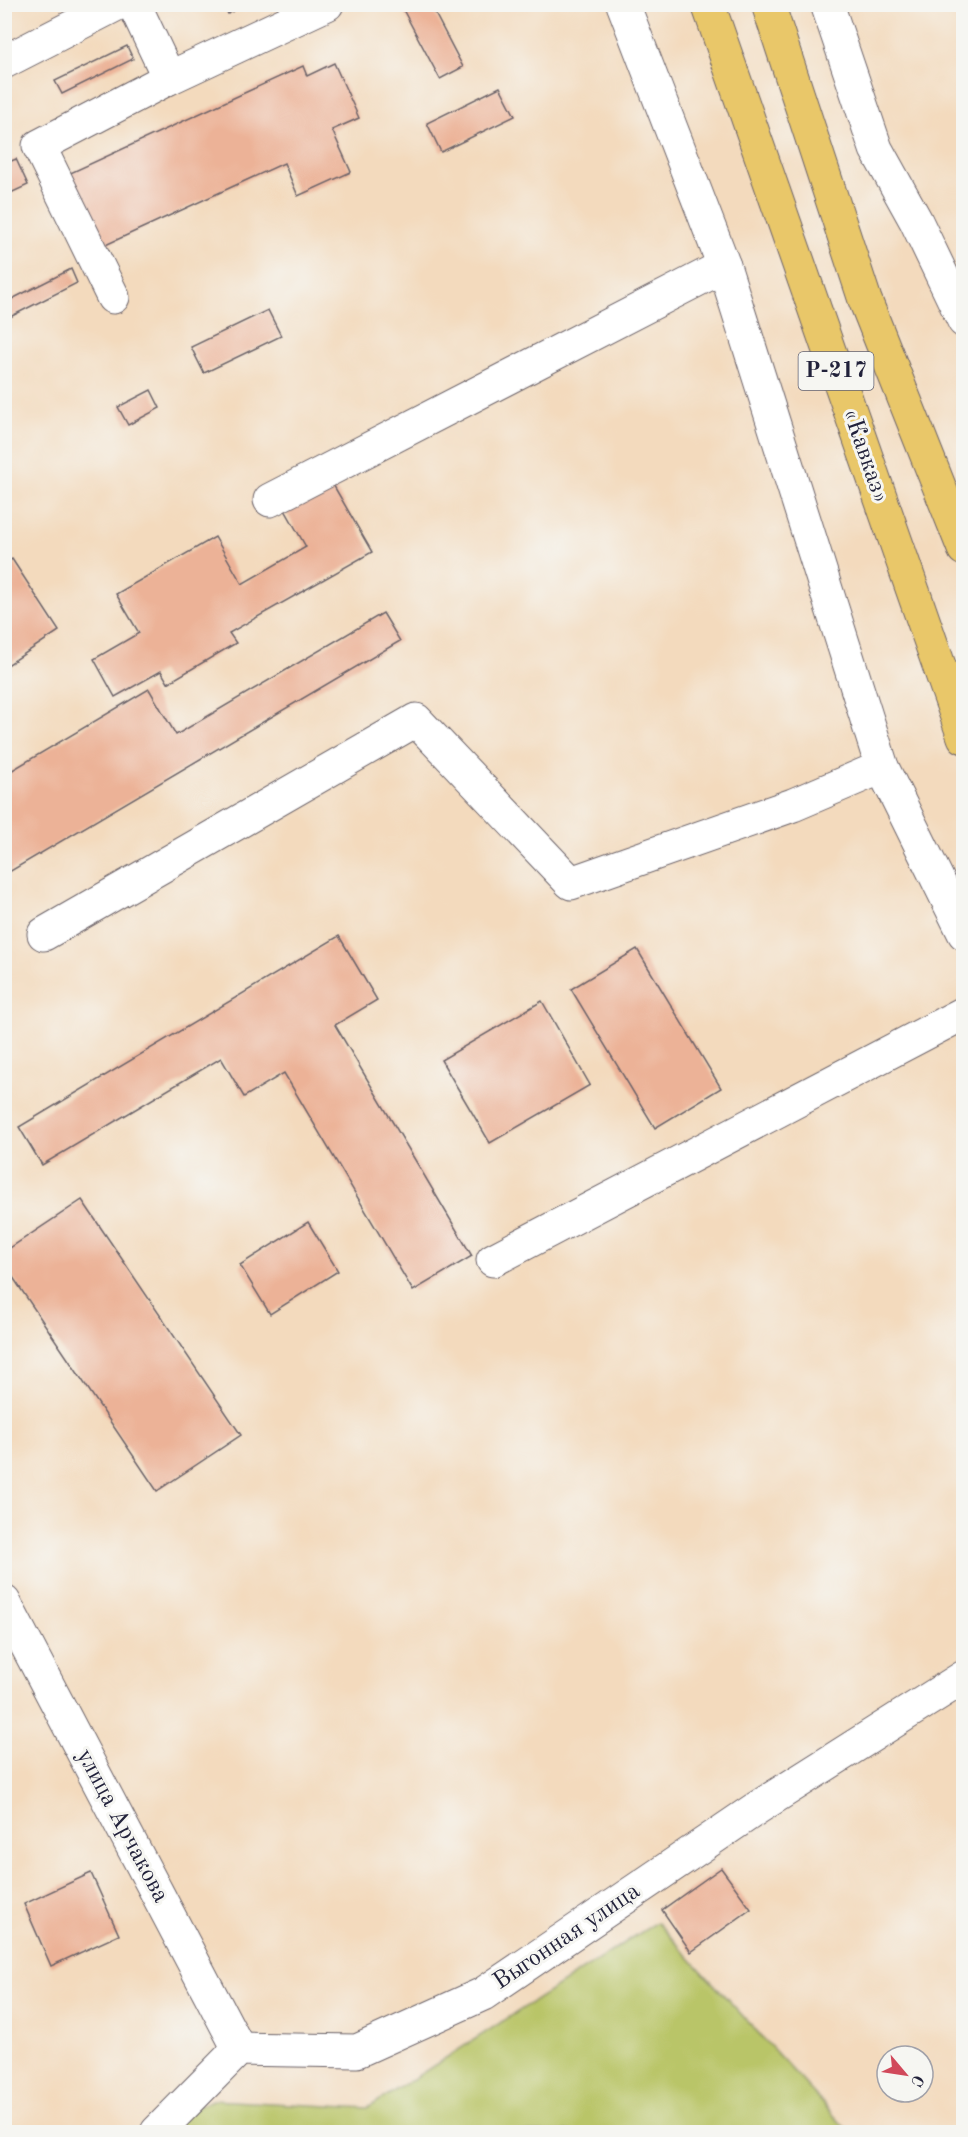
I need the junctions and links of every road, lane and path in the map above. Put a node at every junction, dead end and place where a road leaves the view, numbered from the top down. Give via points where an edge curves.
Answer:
1 (117, 4) edge
2 (134, 4) edge
3 (327, 4) edge
4 (623, 4) edge
5 (708, 4) edge
6 (768, 4) edge
7 (827, 4) edge
8 (4, 62) edge
9 (170, 78) junction
10 (724, 266) junction
11 (113, 297) dead end
12 (963, 321) edge
13 (270, 500) dead end
14 (963, 549) edge
15 (963, 737) edge
16 (882, 767) junction
17 (963, 933) edge
18 (44, 934) dead end
19 (963, 1013) edge
20 (493, 1260) dead end
21 (4, 1602) edge
22 (963, 1677) edge
23 (239, 2049) junction
24 (157, 2133) edge

1 - 8 street
2 - 9 street
3 - 9 street
4 - 10 street
5 - 15 highway, «Кавказ» / Р-217
6 - 14 highway, Р-217 via 865,300
7 - 12 street via 876,149 916,221
9 - 11 street via 39,146
10 - 13 street
10 - 16 street
16 - 17 street
16 - 18 street via 793,805 571,883 416,720
19 - 20 street
21 - 23 street, улица Арчакова
22 - 23 street, Выгонная улица via 757,1808 483,1994 357,2051
23 - 24 street

